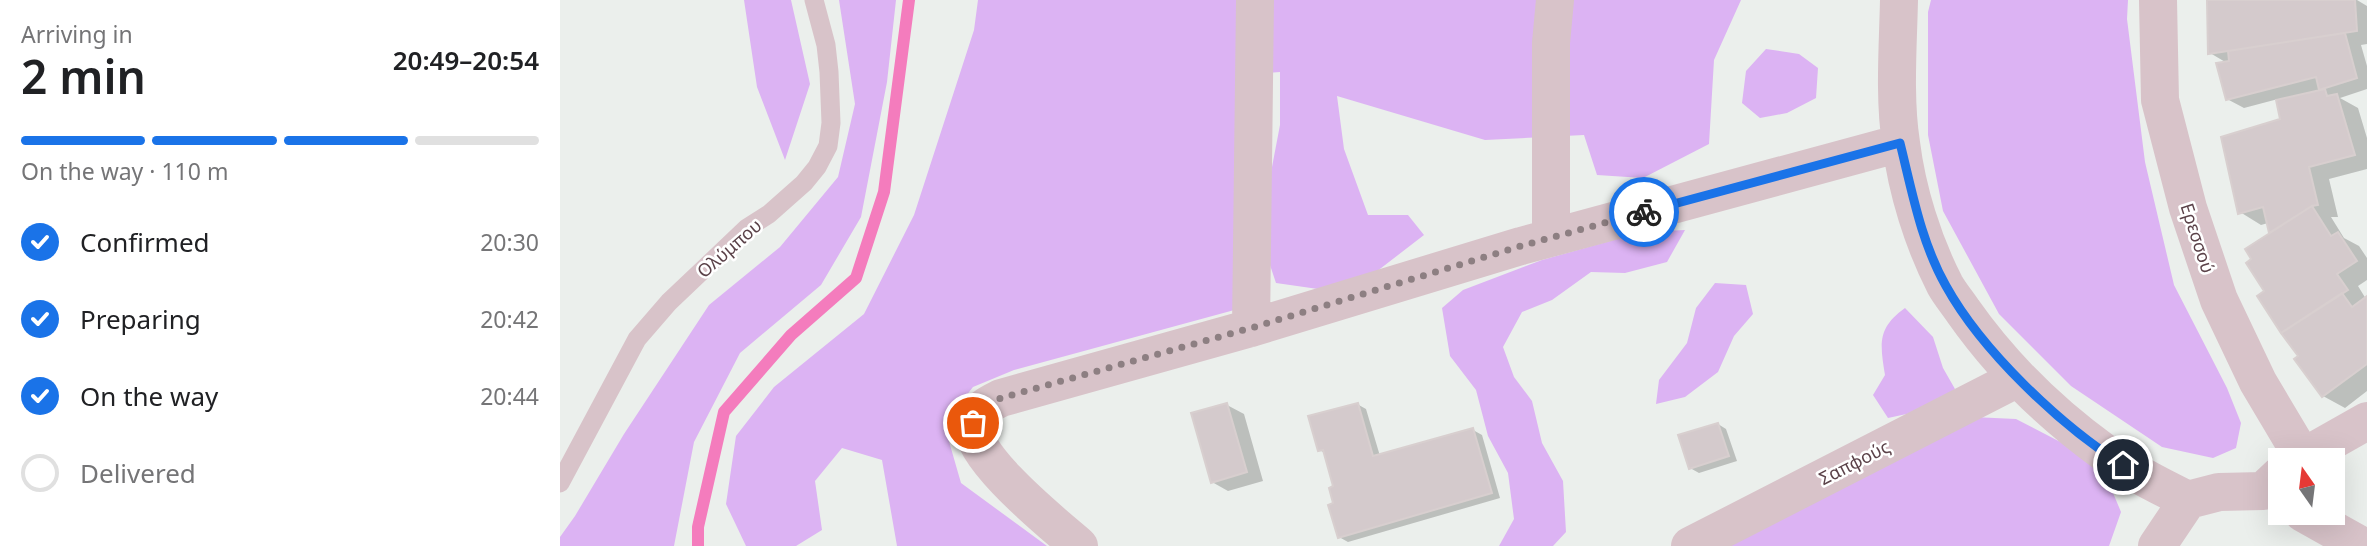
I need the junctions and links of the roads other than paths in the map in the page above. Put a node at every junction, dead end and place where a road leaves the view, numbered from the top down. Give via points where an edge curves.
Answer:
1 (814, 0) edge
2 (1255, 0) edge
3 (1555, 0) edge
4 (1899, 0) edge
5 (2158, 0) edge
6 (1900, 143) junction
7 (1551, 237) junction
8 (1251, 328) junction
9 (2018, 377) junction
10 (2367, 421) edge
11 (2277, 448) edge
12 (2327, 448) edge
13 (2268, 481) edge
14 (560, 483) edge
15 (2188, 500) junction
16 (2324, 525) edge
17 (1079, 546) edge
18 (1690, 546) edge
19 (2157, 546) edge
20 (2362, 546) edge

1 - 14 lane, Ολύμπου via 826,46 831,123 828,146 817,167 669,302 637,340
2 - 8 street
3 - 7 street
4 - 6 street
5 - 11 street, Ερεσσού via 2161,100 2188,208 2218,300 2258,382
6 - 7 street
6 - 9 street via 1924,236 1946,286 1980,335
7 - 8 street
8 - 17 street via 1001,398 983,407 973,423 981,453
9 - 15 street via 2104,453
9 - 18 street, Σαπφούς
10 - 12 street
13 - 15 street
15 - 19 street
16 - 20 street

